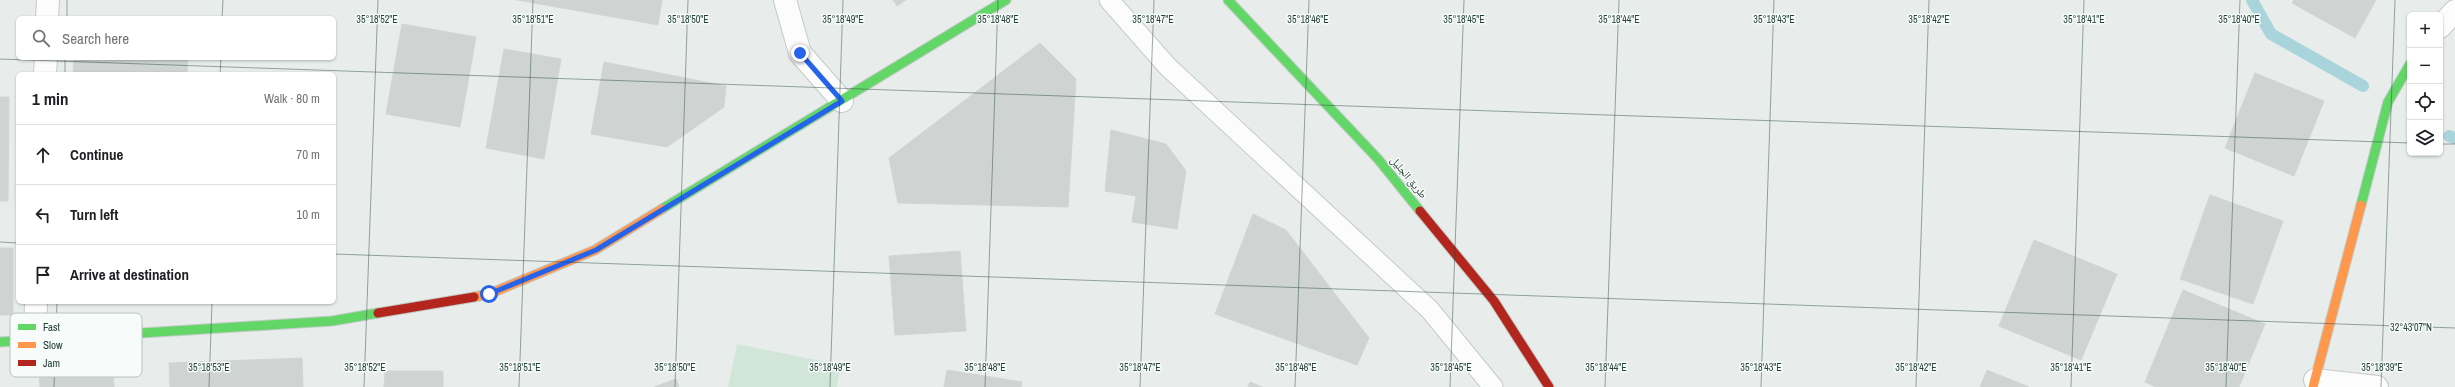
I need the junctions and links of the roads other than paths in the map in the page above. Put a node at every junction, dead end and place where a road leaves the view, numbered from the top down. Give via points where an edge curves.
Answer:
1 (48, 0) edge
2 (785, 0) edge
3 (1006, 0) edge
4 (1109, 0) edge
5 (1228, 0) edge
6 (2455, 11) edge
7 (47, 16) edge
8 (2443, 23) edge
9 (46, 60) edge
10 (2407, 69) edge
11 (45, 72) edge
12 (842, 101) junction
13 (142, 333) edge
14 (10, 341) edge
15 (0, 342) edge
16 (2314, 383) edge
17 (1493, 387) edge
18 (1549, 387) edge
19 (2377, 387) edge

1 - 7 street
2 - 12 street via 800,53
3 - 12 street
4 - 17 lane via 1168,67 1430,310
5 - 18 street, طريق الجليل via 1378,159 1494,301
6 - 8 street
9 - 11 street
10 - 16 street via 2388,102
12 - 13 street via 596,250 489,294 332,321
14 - 15 street
16 - 19 street

